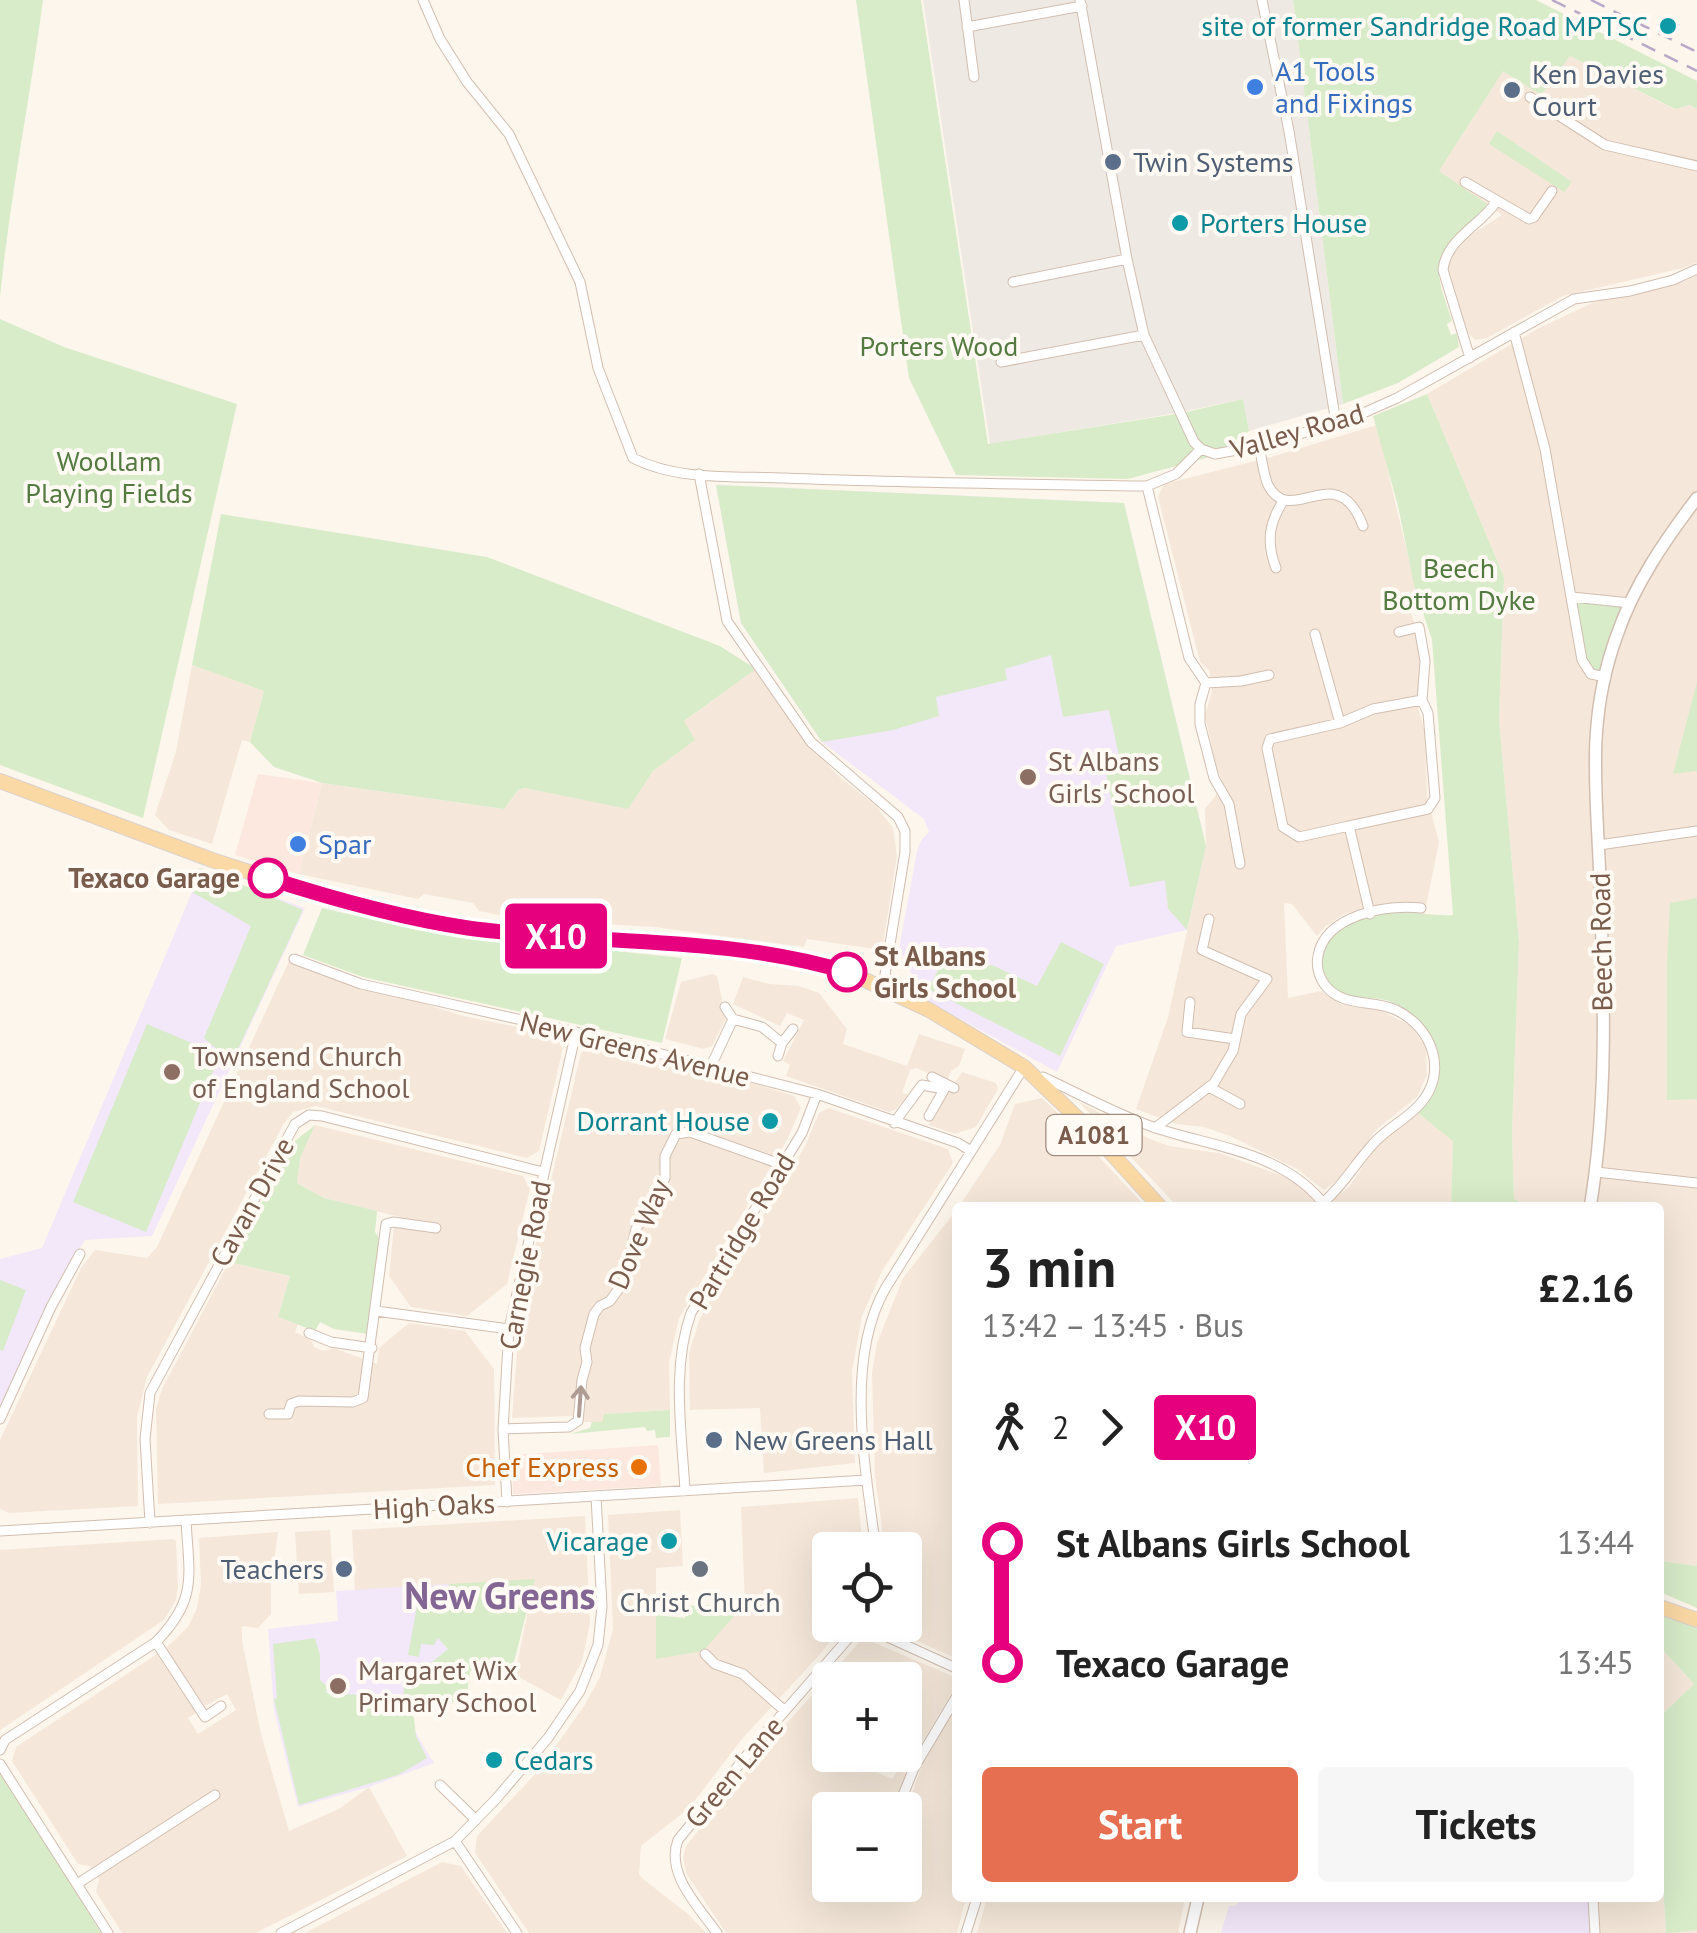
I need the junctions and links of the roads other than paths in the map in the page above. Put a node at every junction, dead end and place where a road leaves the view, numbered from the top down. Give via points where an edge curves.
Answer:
1 (423, 0) edge
2 (964, 0) edge
3 (1262, 0) edge
4 (1081, 3) edge
5 (967, 28) junction
6 (974, 77) dead end
7 (1530, 97) dead end
8 (1697, 166) edge
9 (1465, 182) dead end
10 (1552, 191) dead end
11 (1496, 202) junction
12 (1126, 259) junction
13 (1697, 269) edge
14 (1012, 282) dead end
15 (1514, 332) junction
16 (1144, 335) junction
17 (1470, 358) junction
18 (1000, 362) dead end
19 (1336, 423) junction
20 (1259, 446) junction
21 (1201, 449) junction
22 (699, 474) junction
23 (1147, 486) junction
24 (1697, 498) edge
25 (1284, 500) junction
26 (1363, 526) dead end
27 (1276, 568) dead end
28 (1572, 596) junction
29 (1630, 603) junction
30 (1399, 632) dead end
31 (1314, 634) dead end
32 (1268, 675) dead end
33 (1606, 677) junction
34 (1206, 683) junction
35 (1422, 700) junction
36 (1340, 724) junction
37 (0, 781) edge
38 (1350, 826) junction
39 (1697, 831) edge
40 (1599, 845) junction
41 (1240, 864) dead end
42 (1420, 908) dead end
43 (1370, 914) junction
44 (1210, 919) dead end
45 (1202, 950) junction
46 (294, 959) dead end
47 (1197, 962) dead end
48 (883, 987) junction
49 (1190, 1002) dead end
50 (725, 1006) dead end
51 (732, 1019) junction
52 (792, 1029) dead end
53 (576, 1032) junction
54 (1235, 1038) junction
55 (782, 1042) junction
56 (778, 1056) dead end
57 (711, 1066) junction
58 (1024, 1067) junction
59 (932, 1077) dead end
60 (1042, 1077) dead end
61 (1209, 1087) junction
62 (948, 1088) junction
63 (817, 1094) junction
64 (1240, 1104) dead end
65 (929, 1116) dead end
66 (894, 1122) junction
67 (1155, 1128) junction
68 (972, 1151) junction
69 (782, 1165) junction
70 (543, 1172) junction
71 (1596, 1172) junction
72 (1697, 1184) edge
73 (1155, 1202) edge
74 (1323, 1202) edge
75 (1329, 1202) edge
76 (1591, 1202) edge
77 (436, 1228) dead end
78 (80, 1254) dead end
79 (376, 1311) junction
80 (508, 1329) junction
81 (309, 1334) dead end
82 (372, 1348) junction
83 (269, 1414) dead end
84 (0, 1419) edge
85 (503, 1428) junction
86 (867, 1480) junction
87 (684, 1492) junction
88 (596, 1497) junction
89 (507, 1502) junction
90 (186, 1520) junction
91 (150, 1523) junction
92 (0, 1532) edge
93 (874, 1532) edge
94 (1664, 1608) edge
95 (1697, 1620) edge
96 (156, 1642) junction
97 (846, 1642) edge
98 (898, 1642) edge
99 (704, 1654) dead end
100 (952, 1667) edge
101 (726, 1668) junction
102 (723, 1680) dead end
103 (952, 1704) edge
104 (221, 1706) dead end
105 (785, 1711) junction
106 (0, 1750) edge
107 (0, 1764) edge
108 (440, 1785) dead end
109 (905, 1792) edge
110 (215, 1794) dead end
111 (476, 1820) junction
112 (455, 1840) junction
113 (77, 1884) junction
114 (975, 1902) edge
115 (1197, 1902) edge
116 (1592, 1902) edge
117 (108, 1933) edge
118 (281, 1933) edge
119 (517, 1933) edge
120 (717, 1933) edge
121 (966, 1933) edge
122 (1190, 1933) edge
123 (1595, 1933) edge

1 - 22 street via 440,40 509,134 580,282 598,368 632,458
2 - 5 street
3 - 19 street
4 - 5 street
4 - 12 street
5 - 6 street
7 - 8 street via 1605,145
9 - 11 street
10 - 11 street via 1529,219
11 - 17 street via 1444,260
12 - 14 street
12 - 16 street
13 - 15 street, Valley Road via 1673,280 1574,298
15 - 17 street, Valley Road
15 - 28 street via 1545,449
16 - 18 street
16 - 21 street
17 - 19 street, Valley Road
19 - 20 street, Valley Road
20 - 21 street, Valley Road via 1216,454
20 - 25 street via 1269,487
21 - 23 street, Valley Road via 1176,474
22 - 23 street
22 - 48 street via 727,621 811,742 898,817 905,831
23 - 34 street via 1188,658
24 - 29 street, Beech Road
25 - 26 street via 1338,494 1356,506
25 - 27 street via 1270,520
28 - 29 street
28 - 33 street via 1582,660 1591,674
29 - 33 street, Beech Road
30 - 35 street via 1419,627 1426,661
31 - 36 street
32 - 34 street
33 - 40 street, Beech Road via 1593,757
34 - 41 street via 1200,724 1214,778 1229,804
35 - 36 street via 1373,709
35 - 38 street via 1435,798 1428,809
36 - 38 street via 1270,739 1268,768 1282,827 1299,836
37 - 48 main road, A1081 via 212,860 416,918 732,950 816,963
38 - 43 street
39 - 40 street
40 - 71 street, Beech Road via 1603,978
42 - 43 street
43 - 75 street via 1336,926 1324,940 1317,962 1321,978 1344,1000 1378,1004 1410,1018 1431,1044 1434,1075 1420,1104 1375,1142
44 - 45 street
45 - 47 street
45 - 54 street via 1266,979 1241,1014
46 - 53 street, New Greens Avenue via 361,984
48 - 58 main road, A1081
49 - 54 street via 1187,1032
50 - 51 street
51 - 55 street via 762,1027
51 - 57 street
52 - 55 street
53 - 57 street, New Greens Avenue
53 - 70 street, Carnegie Road
54 - 61 street
55 - 56 street
57 - 63 street, New Greens Avenue
58 - 68 street
58 - 73 main road, A1081
59 - 62 street
60 - 67 street
61 - 64 street
61 - 67 street
62 - 65 street
62 - 66 street via 922,1084
63 - 66 street, New Greens Avenue
63 - 69 street, Partridge Road
66 - 68 street, New Greens Avenue
67 - 74 street via 1272,1164
68 - 86 street via 871,1318 863,1359
85 -> 69 street, Dove Way via 569,1427 578,1421 594,1314 622,1282 636,1229 664,1178 676,1134 690,1132
69 - 87 street, Partridge Road via 682,1337
70 - 80 street, Carnegie Road
70 - 91 street, Cavan Drive via 322,1116 294,1124 150,1394
71 - 72 street
71 - 76 street, Beech Road
77 - 79 street via 386,1224
78 - 84 street
79 - 80 street
79 - 82 street
80 - 85 street, Carnegie Road
81 - 82 street
82 - 83 street via 363,1398 298,1401 288,1414
85 - 89 street, Carnegie Road
86 - 87 street, High Oaks
86 - 93 street
87 - 88 street, High Oaks
88 - 89 street, High Oaks
88 - 111 street via 602,1606 594,1660 548,1738
89 - 90 street, High Oaks
90 - 91 street, High Oaks
90 - 96 street via 188,1598
91 - 92 street, High Oaks
94 - 95 main road
96 - 104 street via 205,1717
96 - 106 street via 5,1740
97 - 105 street, Green Lane
98 - 100 street
99 - 101 street
101 - 102 street
101 - 105 street via 743,1674
103 - 109 street
105 - 120 street, Green Lane via 674,1850 679,1877
107 - 113 street
108 - 111 street
110 - 113 street
111 - 112 street
112 - 118 street
112 - 119 street
113 - 117 street
114 - 121 street
115 - 122 street
116 - 123 street

